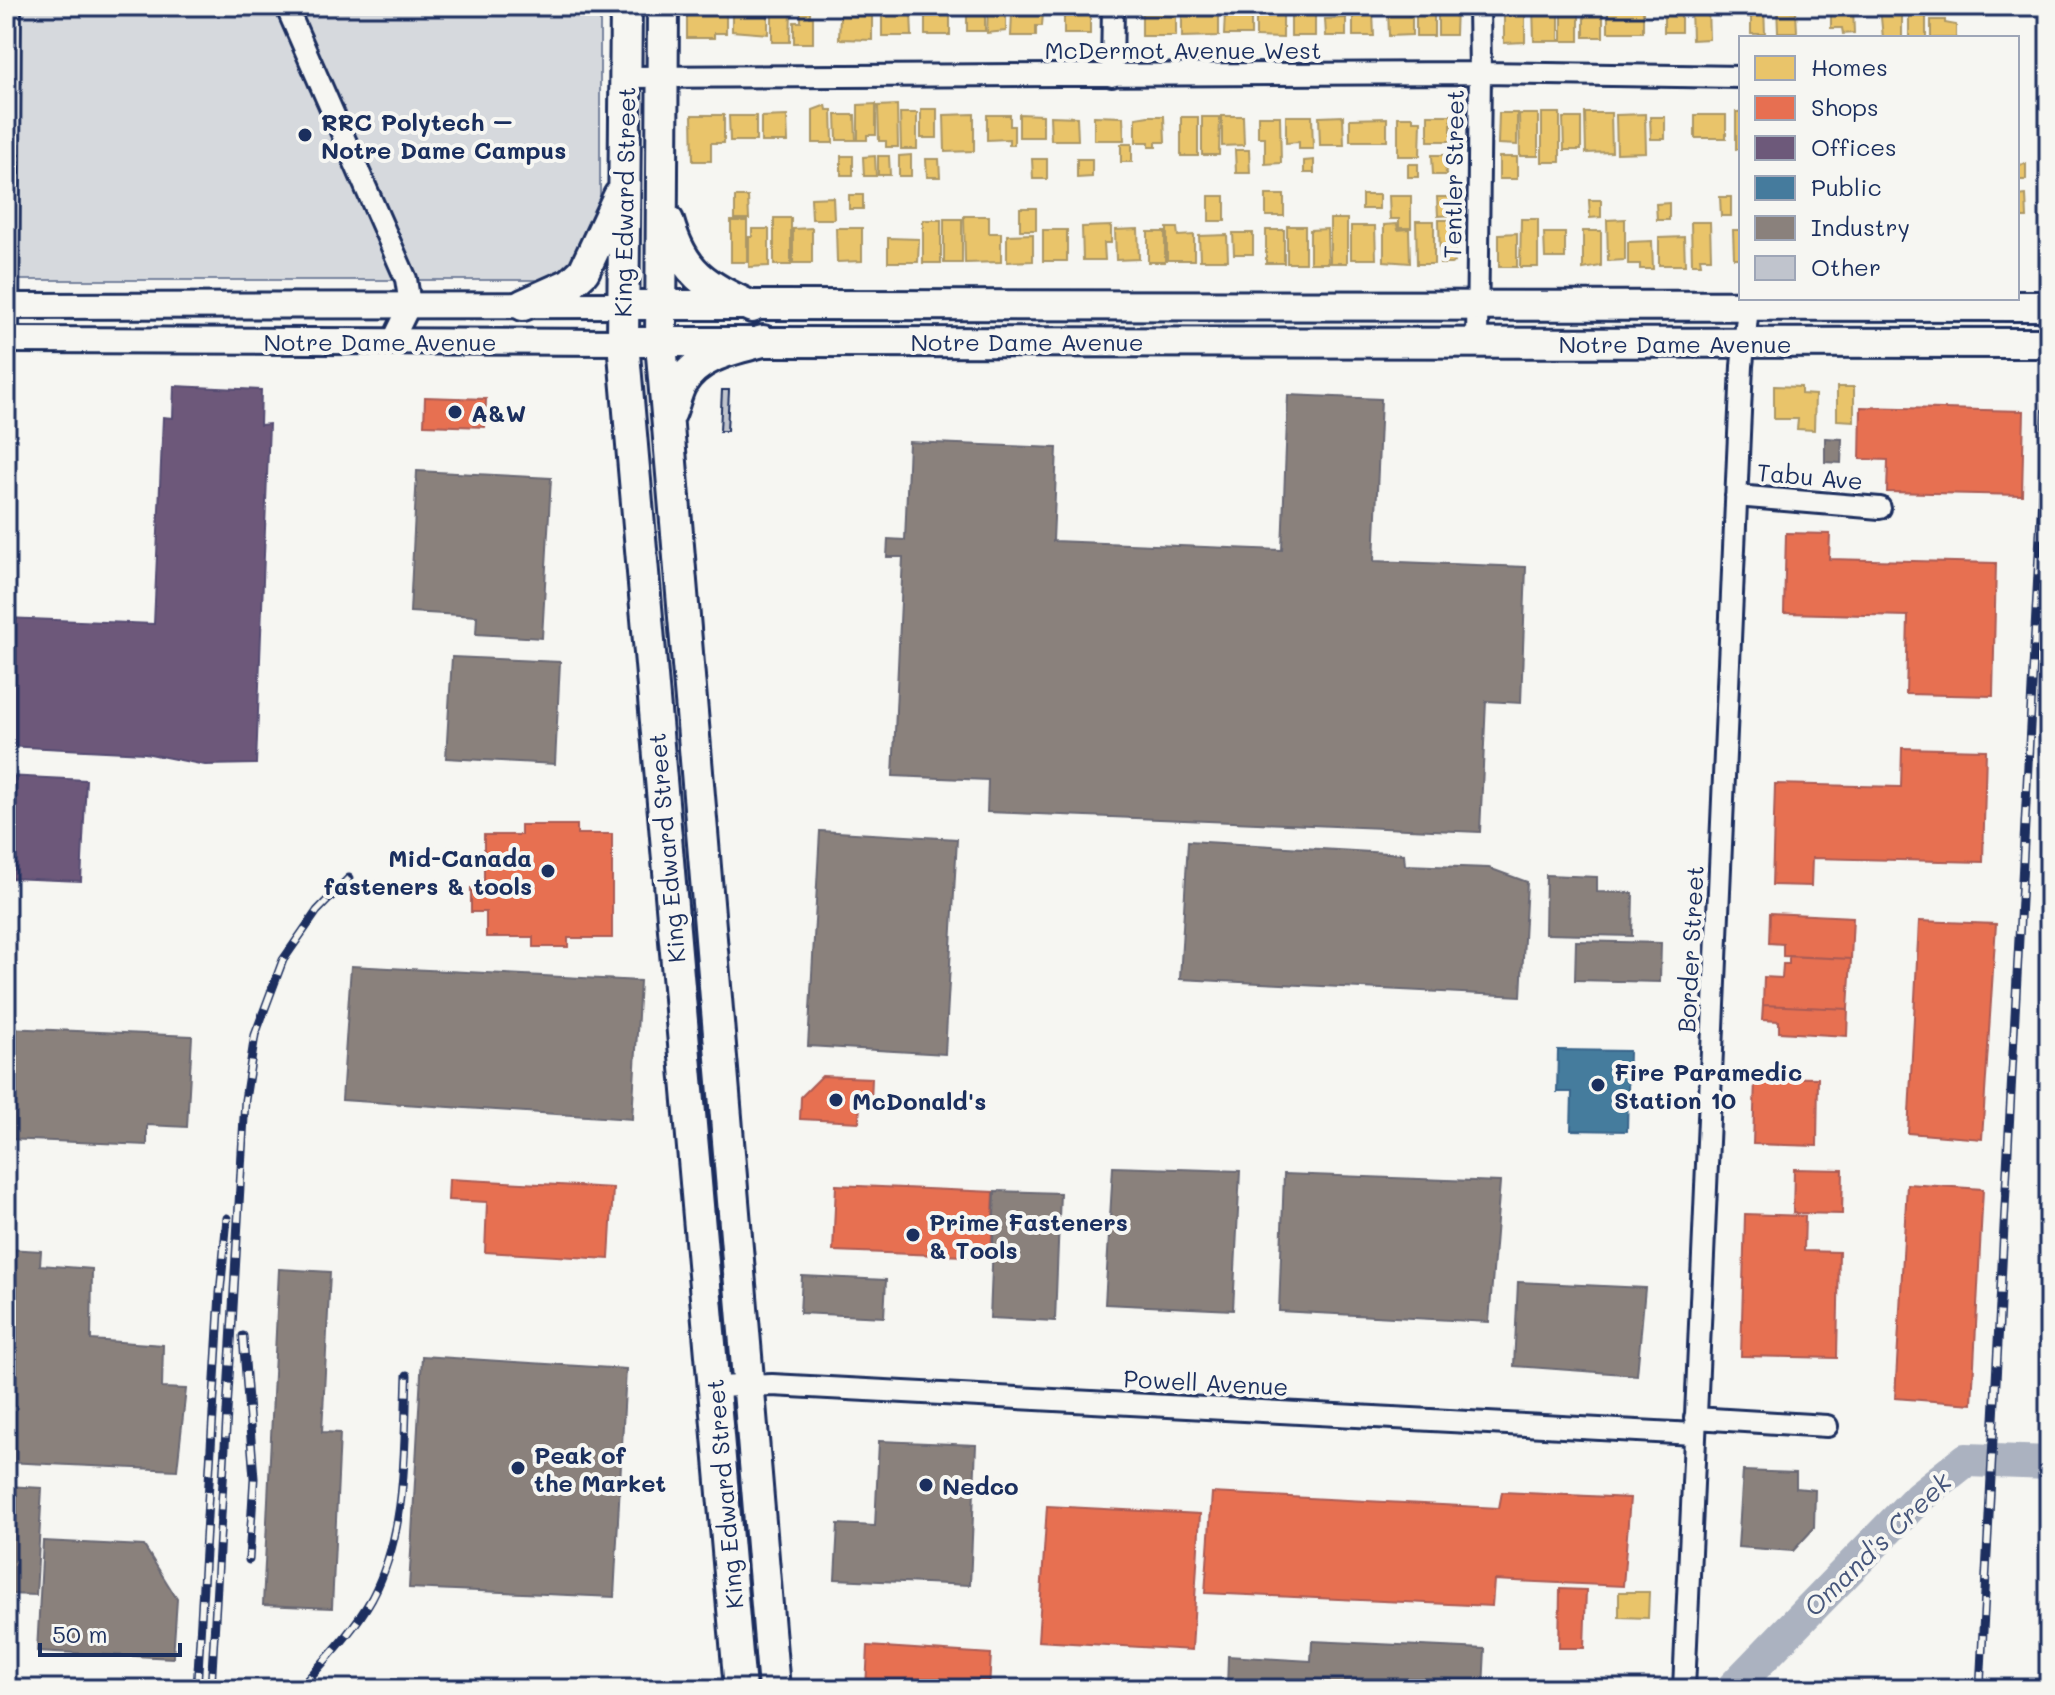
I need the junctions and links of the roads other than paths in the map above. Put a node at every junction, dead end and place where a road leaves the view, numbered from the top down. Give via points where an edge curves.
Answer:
1 (10, 6) edge
2 (286, 6) edge
3 (626, 6) edge
4 (663, 6) edge
5 (1113, 6) edge
6 (1479, 6) edge
7 (1480, 73) junction
8 (1112, 76) junction
9 (625, 77) junction
10 (663, 77) junction
11 (1739, 77) edge
12 (625, 183) junction
13 (662, 199) junction
14 (1974, 302) edge
15 (410, 305) junction
16 (523, 305) junction
17 (623, 305) junction
18 (7, 306) edge
19 (112, 306) junction
20 (661, 306) junction
21 (1477, 306) junction
22 (2049, 306) edge
23 (752, 307) junction
24 (1748, 307) junction
25 (7, 340) edge
26 (112, 340) junction
27 (393, 340) junction
28 (763, 341) junction
29 (623, 342) junction
30 (1477, 342) junction
31 (661, 343) junction
32 (1744, 343) junction
33 (2049, 343) edge
34 (668, 420) junction
35 (1736, 496) junction
36 (1880, 508) dead end
37 (730, 1150) junction
38 (694, 1153) junction
39 (750, 1385) junction
40 (715, 1387) junction
41 (1694, 1426) junction
42 (1827, 1426) dead end
43 (766, 1582) junction
44 (732, 1584) junction
45 (740, 1689) edge
46 (774, 1689) edge
47 (1684, 1689) edge

1 - 18 street
2 - 15 street via 406,279
3 - 9 main road, King Edward Street
4 - 10 main road, King Edward Street
5 - 8 street
6 - 7 street, Tentler Street
7 - 8 street, McDermot Avenue West
7 - 11 street, McDermot Avenue West
7 - 21 street, Tentler Street
8 - 10 street, McDermot Avenue West
9 - 10 street, McDermot Avenue West
9 - 12 main road, King Edward Street
10 - 13 main road, King Edward Street
12 - 16 main road via 584,271 570,284
12 - 17 main road, King Edward Street
13 - 20 main road, King Edward Street
13 - 23 main road via 682,259 712,288
14 - 22 main road, Notre Dame Avenue
14 - 24 main road, Notre Dame Avenue
15 - 16 street, Notre Dame Avenue
15 - 19 street, Notre Dame Avenue
15 - 27 street
16 - 17 street, Notre Dame Avenue
17 - 20 main road, Notre Dame Avenue
17 - 29 main road, King Edward Street
18 - 19 street, Notre Dame Avenue
18 - 25 street
19 - 26 street
20 - 23 main road, Notre Dame Avenue
20 - 31 main road, King Edward Street
21 - 23 main road, Notre Dame Avenue
21 - 24 main road, Notre Dame Avenue
21 - 30 street, Tentler Street
24 - 32 street, Border Street
25 - 26 street, Notre Dame Avenue
26 - 27 street, Notre Dame Avenue
27 - 29 street, Notre Dame Avenue
28 - 30 main road, Notre Dame Avenue
28 - 31 main road, Notre Dame Avenue
28 - 34 main road via 716,354 692,370
29 - 31 main road, Notre Dame Avenue
29 - 38 main road, King Edward Street
30 - 32 main road, Notre Dame Avenue
31 - 34 main road, King Edward Street
32 - 33 main road, Notre Dame Avenue
32 - 35 street, Border Street
34 - 37 main road, King Edward Street
35 - 36 street, Tabu Ave
35 - 41 street, Border Street
37 - 38 main road
37 - 39 main road, King Edward Street
38 - 40 main road, King Edward Street
39 - 40 street, Powell Avenue
39 - 41 street, Powell Avenue
39 - 43 main road, King Edward Street
40 - 44 main road, King Edward Street
41 - 42 street, Powell Avenue
41 - 47 street, Border Street
43 - 44 main road
43 - 46 main road, King Edward Street
44 - 45 main road, King Edward Street

